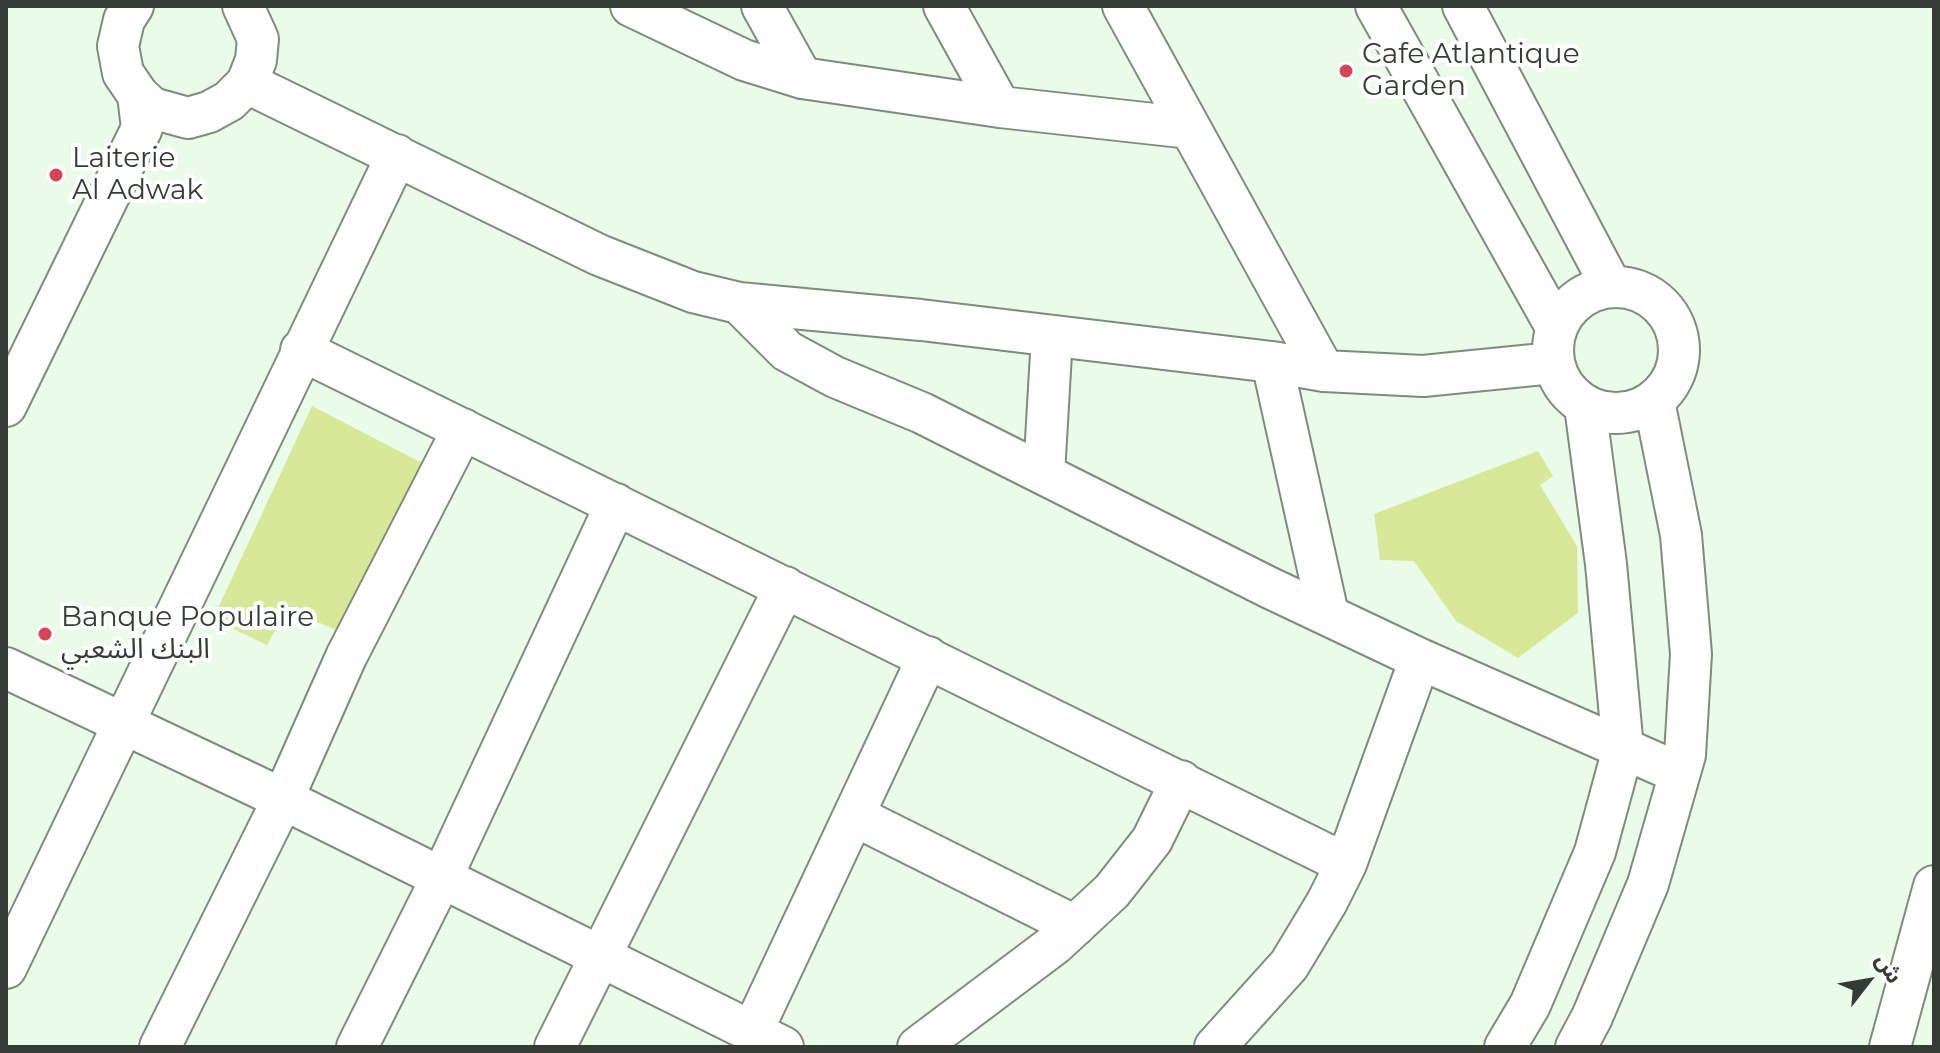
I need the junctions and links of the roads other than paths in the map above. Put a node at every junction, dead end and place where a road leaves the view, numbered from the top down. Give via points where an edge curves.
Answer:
1 (243, 6) edge
2 (631, 6) edge
3 (762, 6) edge
4 (944, 6) edge
5 (1123, 6) edge
6 (1376, 6) edge
7 (1463, 6) edge
8 (117, 11) edge
9 (802, 78) junction
10 (247, 83) junction
11 (1000, 107) junction
12 (151, 113) junction
13 (1190, 128) junction
14 (397, 155) junction
15 (1611, 286) junction
16 (739, 303) junction
17 (1052, 336) junction
18 (1554, 345) junction
19 (301, 350) junction
20 (1272, 362) junction
21 (1324, 371) junction
22 (1654, 401) junction
23 (6, 406) edge
24 (1585, 406) junction
25 (463, 429) junction
26 (1044, 474) junction
27 (616, 504) junction
28 (785, 587) junction
29 (1328, 614) junction
30 (928, 657) junction
31 (1420, 659) junction
32 (6, 668) edge
33 (124, 723) junction
34 (1623, 749) junction
35 (1679, 773) junction
36 (1181, 781) junction
37 (283, 799) junction
38 (855, 816) junction
39 (1346, 864) junction
40 (442, 877) junction
41 (1934, 886) edge
42 (1075, 926) junction
43 (600, 957) junction
44 (6, 968) edge
45 (767, 1040) edge
46 (160, 1047) edge
47 (357, 1047) edge
48 (555, 1047) edge
49 (918, 1047) edge
50 (1215, 1047) edge
51 (1505, 1047) edge
52 (1576, 1047) edge
53 (1890, 1047) edge

1 - 10 street via 258,39
2 - 9 street via 744,60
3 - 9 street
4 - 11 street
5 - 13 street
6 - 18 street
7 - 15 street
8 - 12 street via 123,73
9 - 11 street
10 - 12 street via 209,112 188,118
10 - 14 street
11 - 13 street
12 - 23 street
13 - 21 street
14 - 16 street via 625,266
14 - 19 street
15 - 18 street via 1578,298 1565,311
15 - 22 street via 1646,294 1661,305 1675,328 1675,373
16 - 17 street
16 - 26 street via 787,351
17 - 20 street
17 - 26 street
18 - 21 street via 1423,376
18 - 24 street via 1560,380
19 - 25 street
19 - 33 street
20 - 21 street
20 - 29 street
22 - 24 street via 1620,414
22 - 35 street via 1681,535 1691,654 1685,755
24 - 34 street
25 - 27 street
25 - 37 street via 346,657
26 - 29 street
27 - 28 street
27 - 40 street
28 - 30 street
28 - 43 street
29 - 31 street
30 - 36 street
30 - 38 street
31 - 34 street
31 - 39 street
32 - 33 street
33 - 37 street
33 - 44 street
34 - 35 street
34 - 51 street via 1595,852 1530,1005
35 - 52 street via 1648,884
36 - 39 street
36 - 42 street via 1135,864
37 - 40 street
37 - 46 street
38 - 42 street
38 - 45 street
39 - 50 street via 1289,965
40 - 43 street
40 - 47 street
41 - 53 street
42 - 49 street
43 - 45 street
43 - 48 street

